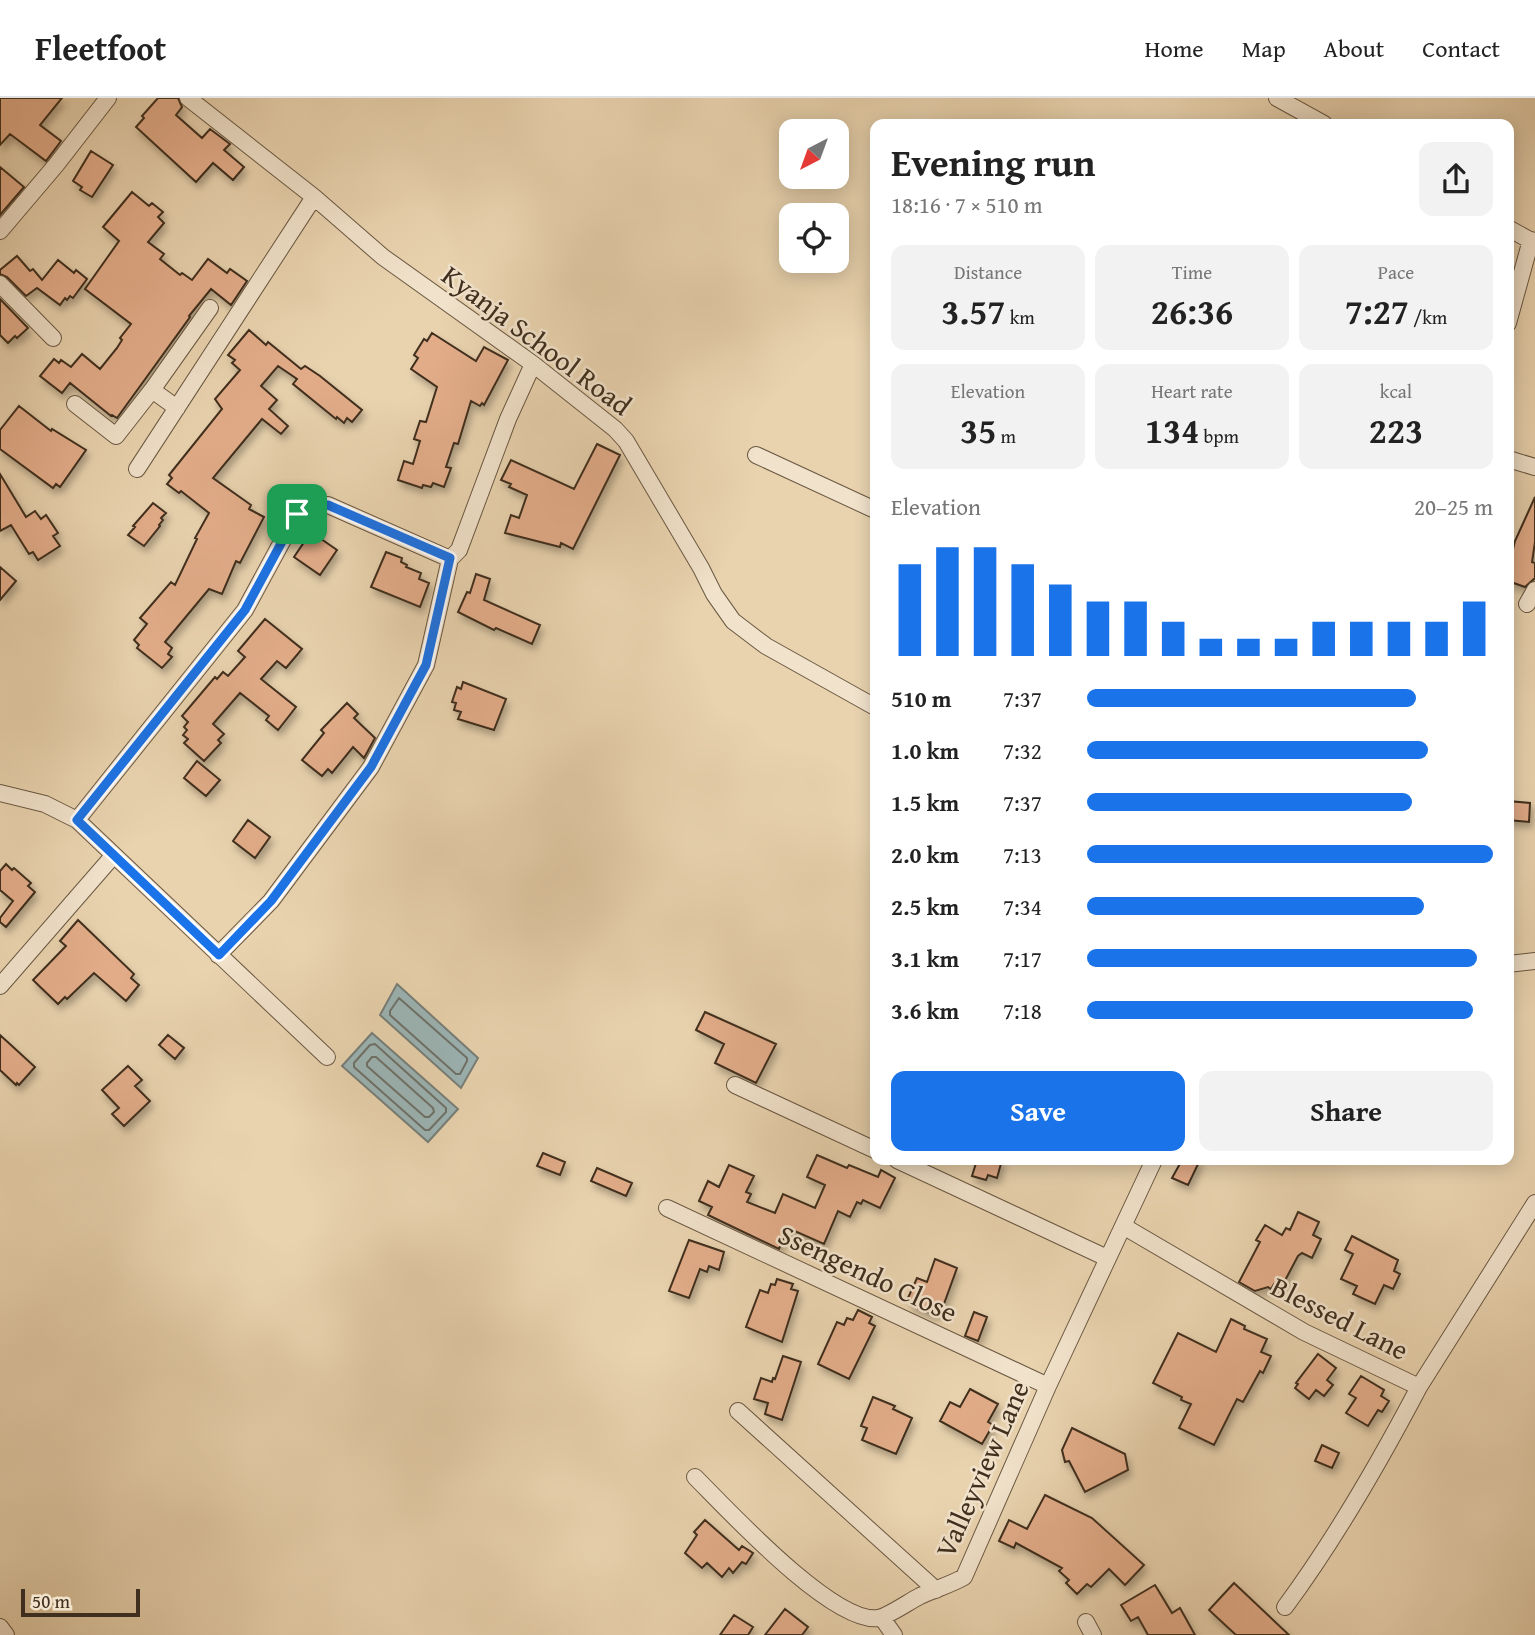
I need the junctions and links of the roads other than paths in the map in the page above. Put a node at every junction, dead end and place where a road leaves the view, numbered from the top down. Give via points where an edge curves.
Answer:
1 (108, 98) edge
2 (188, 98) edge
3 (1278, 98) edge
4 (1315, 119) edge
5 (314, 197) junction
6 (0, 230) edge
7 (1514, 231) edge
8 (1533, 241) edge
9 (0, 284) edge
10 (1514, 303) edge
11 (210, 307) dead end
12 (53, 338) dead end
13 (533, 364) junction
14 (152, 390) junction
15 (75, 404) dead end
16 (177, 408) junction
17 (756, 455) dead end
18 (1514, 461) edge
19 (1535, 467) edge
20 (137, 469) dead end
21 (870, 508) edge
22 (450, 558) junction
23 (870, 704) edge
24 (0, 793) edge
25 (77, 820) junction
26 (113, 856) junction
27 (219, 955) junction
28 (1535, 961) edge
29 (1514, 963) edge
30 (0, 986) edge
31 (327, 1057) dead end
32 (735, 1085) dead end
33 (870, 1148) edge
34 (908, 1165) edge
35 (1152, 1165) edge
36 (1535, 1203) edge
37 (667, 1208) dead end
38 (1123, 1226) junction
39 (1107, 1258) junction
40 (1048, 1386) junction
41 (1419, 1387) junction
42 (738, 1411) dead end
43 (695, 1477) dead end
44 (936, 1590) junction
45 (1285, 1607) dead end
46 (881, 1618) junction
47 (0, 1627) edge
48 (6, 1635) edge
49 (894, 1635) edge

1 - 6 street
2 - 5 street, Kyanja School Road
3 - 4 street
5 - 13 street, Kyanja School Road via 411,279
5 - 16 street
7 - 8 street
8 - 10 street
9 - 12 street
11 - 14 street
13 - 22 street via 459,550
13 - 23 street, Kyanja School Road via 626,441 733,621 766,646
14 - 15 street via 116,436
14 - 16 street
16 - 20 street
17 - 21 street
18 - 19 street
22 - 25 street via 328,505 306,505 245,610
22 - 27 street via 426,665 371,767 271,901
24 - 25 street via 45,804
25 - 26 street
26 - 27 street
26 - 30 street
27 - 31 street
28 - 29 street
32 - 33 street
34 - 39 street
35 - 38 street, Valleyview Lane
36 - 41 street, Blessed Lane
37 - 40 street, Ssengendo Close
38 - 39 street, Valleyview Lane
38 - 41 street, Blessed Lane via 1304,1332
39 - 40 street, Valleyview Lane
40 - 44 street, Valleyview Lane via 964,1577
41 - 45 street via 1355,1501
42 - 44 street
43 - 46 street via 781,1563 851,1612
44 - 46 street, Valleyview Lane
46 - 49 street
47 - 48 street

